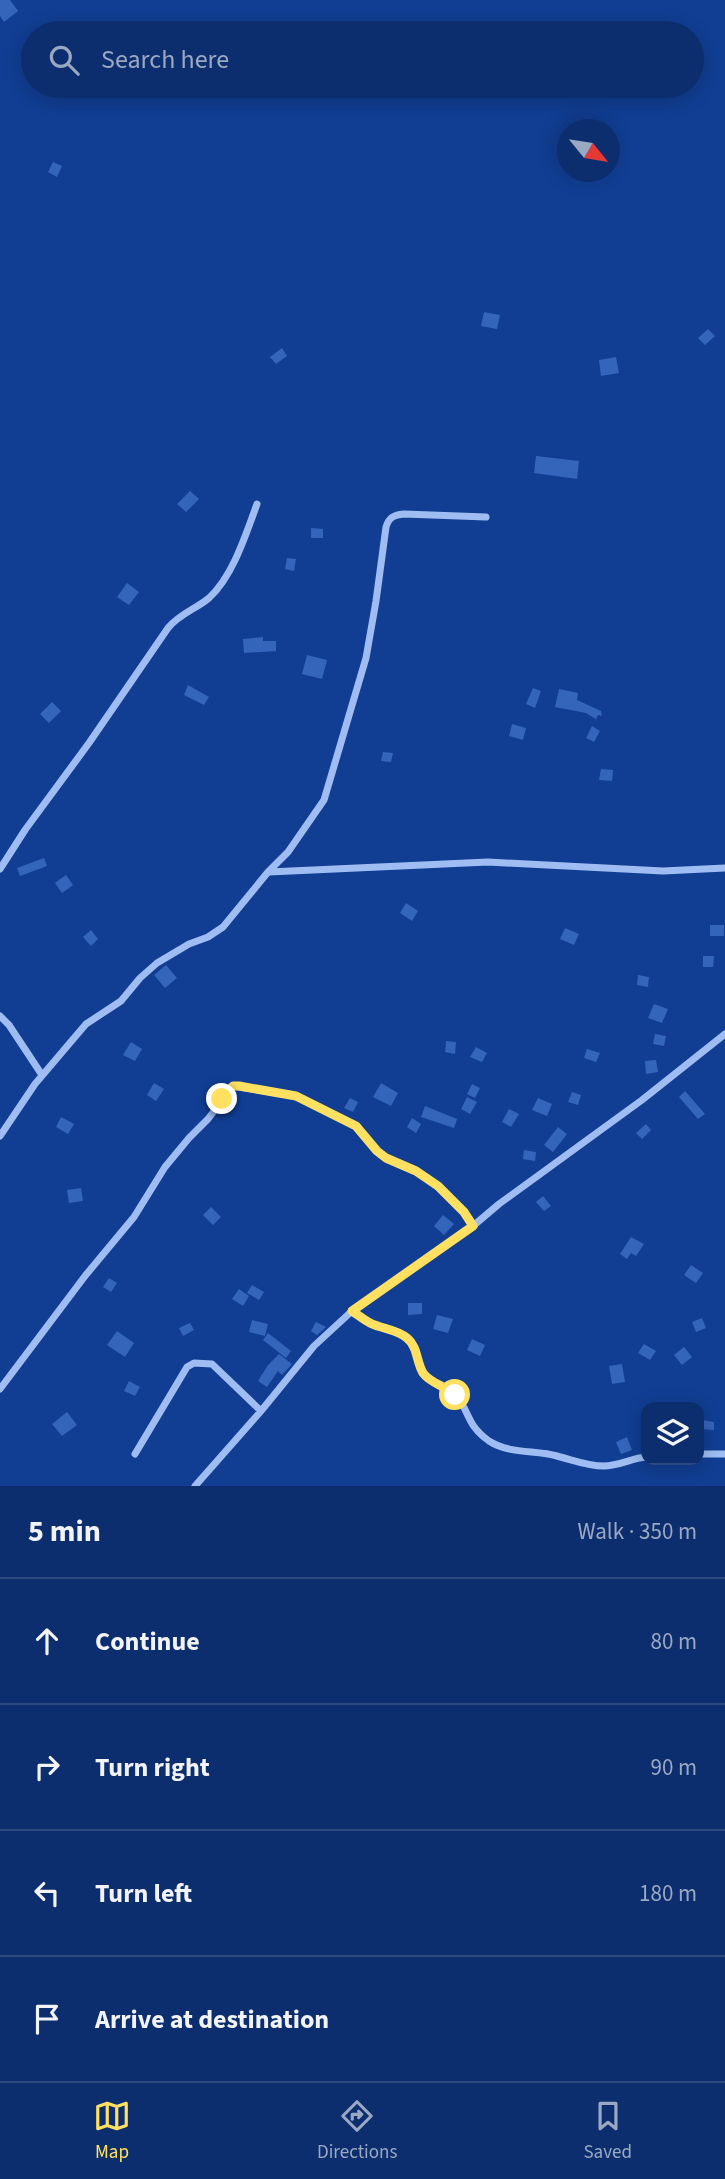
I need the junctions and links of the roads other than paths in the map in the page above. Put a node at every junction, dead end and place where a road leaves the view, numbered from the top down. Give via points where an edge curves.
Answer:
1 (257, 504) dead end
2 (486, 517) dead end
3 (725, 868) edge
4 (0, 869) edge
5 (268, 872) junction
6 (0, 1016) edge
7 (725, 1034) edge
8 (42, 1075) junction
9 (0, 1136) edge
10 (473, 1226) junction
11 (352, 1311) junction
12 (0, 1389) edge
13 (261, 1411) junction
14 (135, 1454) dead end
15 (704, 1454) edge
16 (725, 1454) edge
17 (641, 1457) edge
18 (195, 1486) edge

1 - 4 street via 225,576 209,598 173,621
2 - 5 street via 396,514 389,519 366,658 324,800 288,852
3 - 5 street via 663,871 488,862
5 - 8 street via 223,927 157,963 121,1001 86,1024
6 - 8 street
7 - 10 street
8 - 9 street
10 - 11 street
10 - 12 street via 438,1186 386,1158 356,1126 296,1096 233,1086 165,1167 134,1217
11 - 13 street via 314,1346
11 - 17 street via 409,1339 428,1379 455,1395 469,1422 491,1442 584,1465 606,1466
13 - 14 street via 212,1364 194,1363 187,1367
13 - 18 street
15 - 16 street

